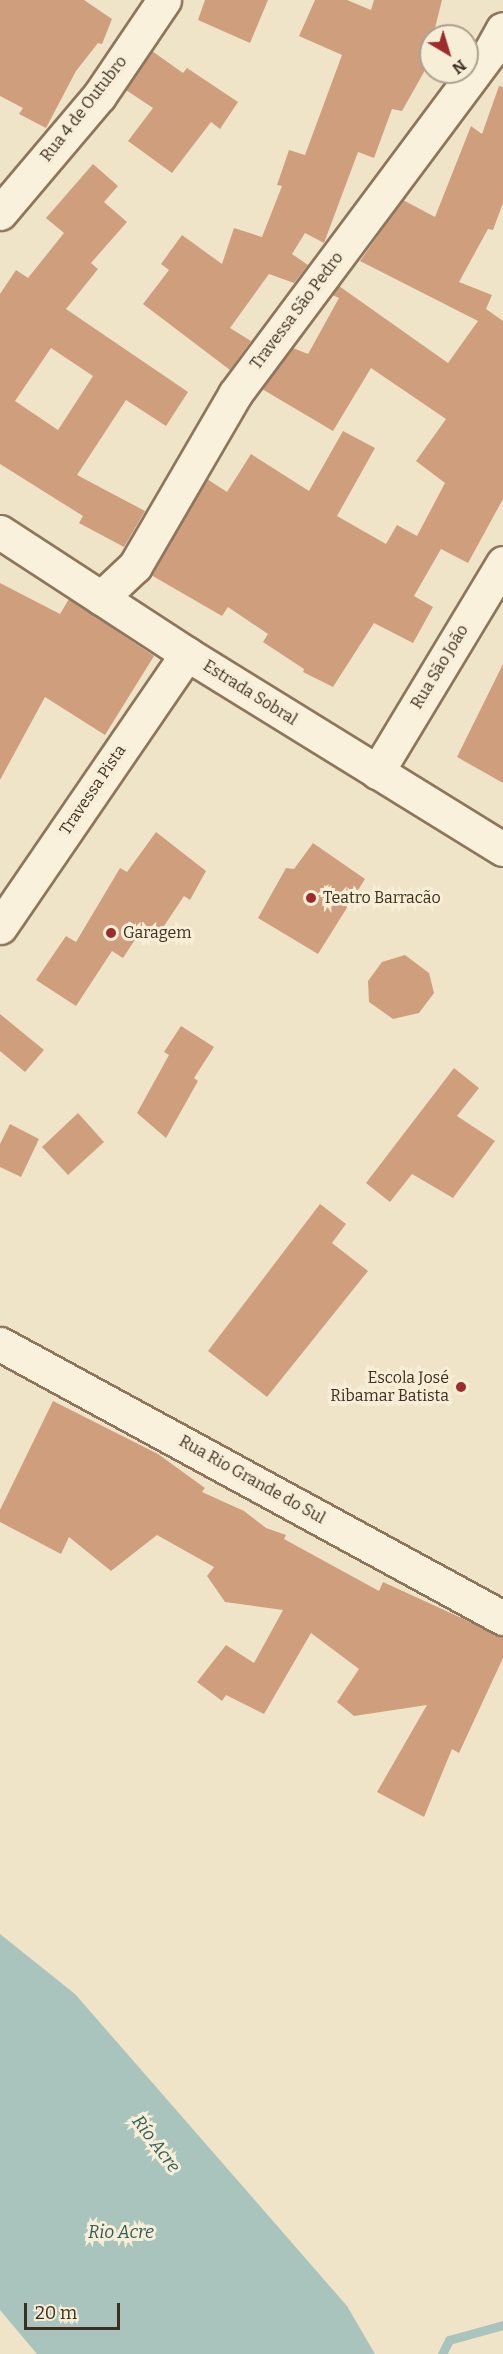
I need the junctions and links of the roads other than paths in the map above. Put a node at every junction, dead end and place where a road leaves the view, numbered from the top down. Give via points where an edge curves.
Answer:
1 (164, 0) edge
2 (503, 29) edge
3 (0, 213) edge
4 (0, 532) edge
5 (503, 563) edge
6 (101, 598) junction
7 (187, 654) junction
8 (377, 772) junction
9 (503, 849) edge
10 (0, 927) edge
11 (0, 1344) edge
12 (503, 1618) edge

1 - 3 street, Rua 4 de Outubro via 99,96
2 - 6 street, Travessa São Pedro via 490,52 235,394 135,566
4 - 6 street, Estrada Sobral
5 - 8 street, Rua São João
6 - 7 street, Estrada Sobral
7 - 8 street, Estrada Sobral
7 - 10 street, Travessa Pista
8 - 9 street, Estrada Sobral
11 - 12 street, Rua Rio Grande do Sul

